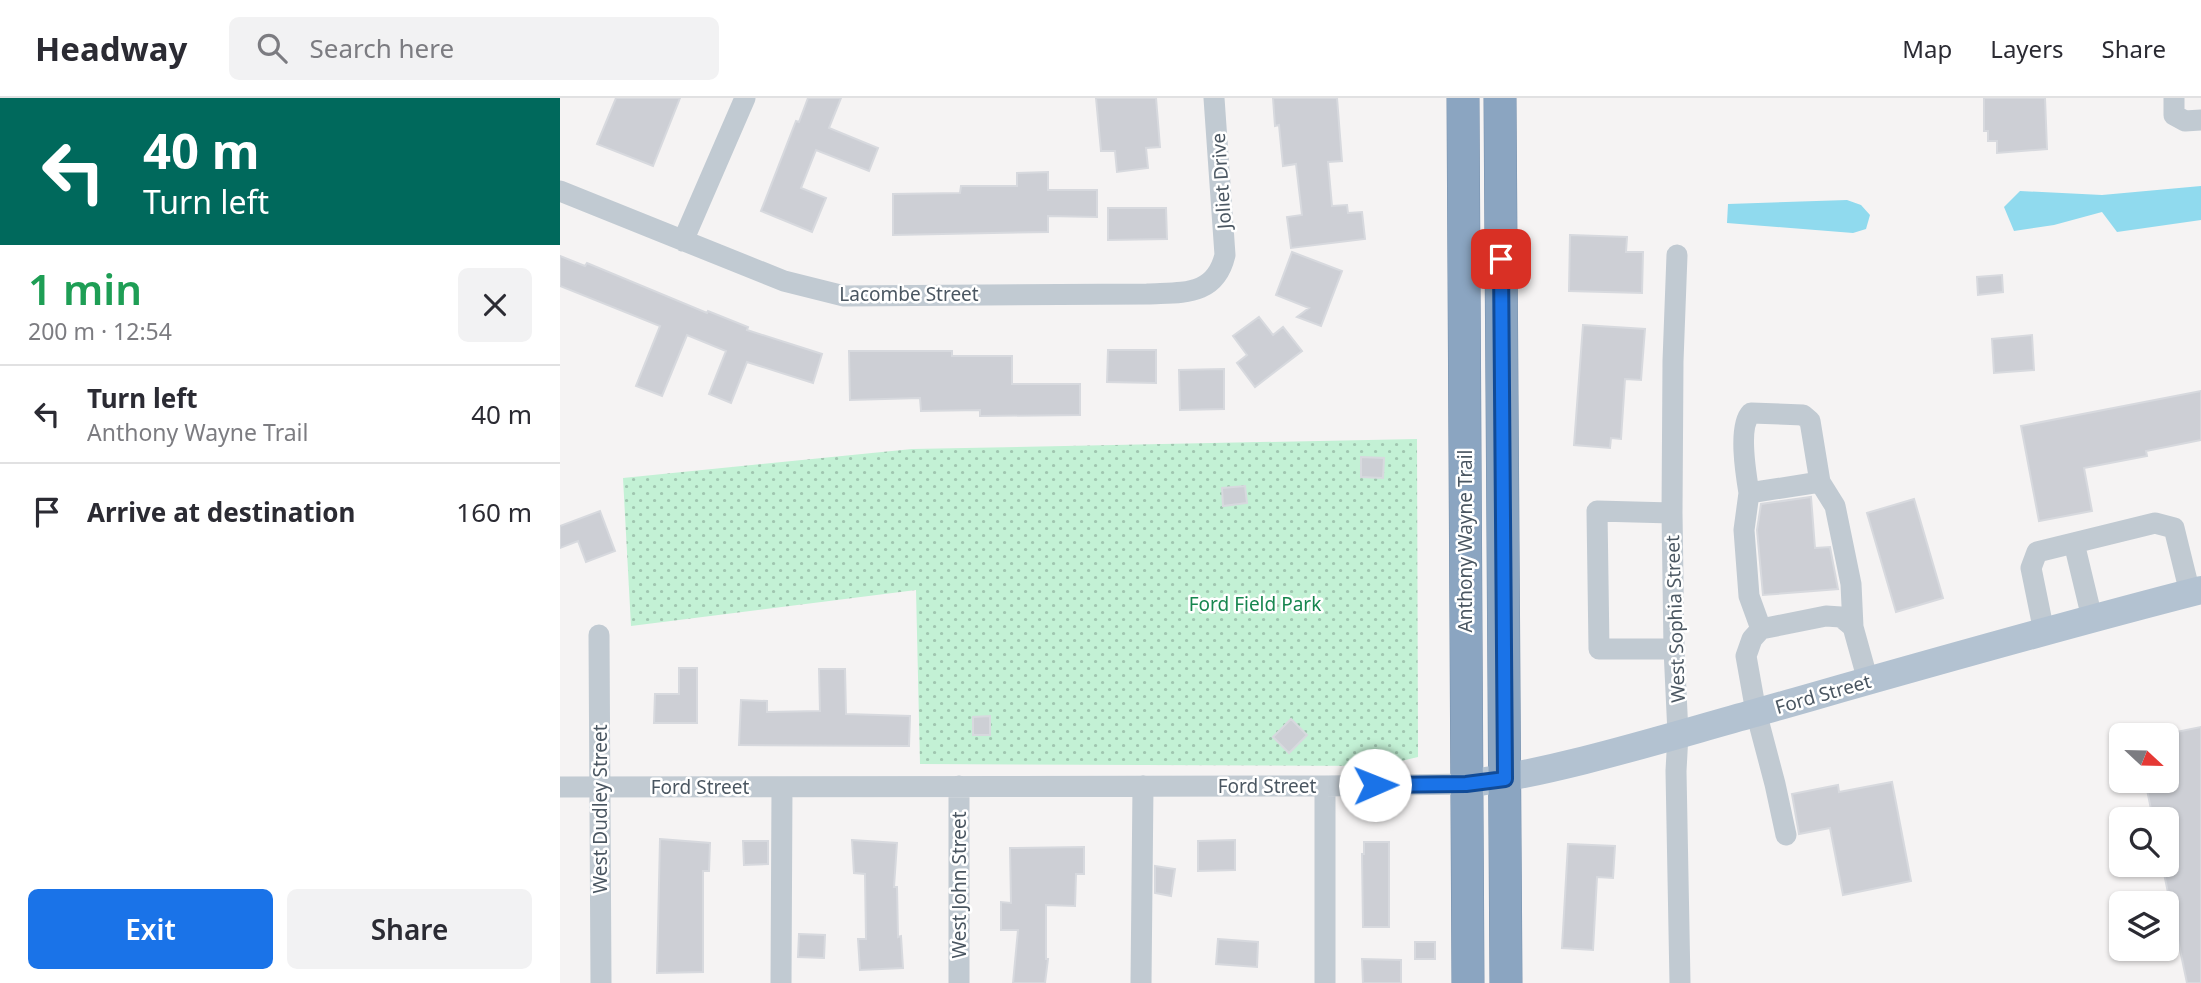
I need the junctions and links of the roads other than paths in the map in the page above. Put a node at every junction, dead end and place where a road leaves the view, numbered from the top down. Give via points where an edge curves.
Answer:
1 (745, 98) edge
2 (1214, 98) edge
3 (1463, 98) edge
4 (1500, 98) edge
5 (2174, 98) edge
6 (2201, 120) edge
7 (560, 191) edge
8 (683, 241) junction
9 (1677, 255) dead end
10 (1223, 265) joint
11 (1820, 482) junction
12 (1749, 493) junction
13 (1672, 513) junction
14 (2074, 543) junction
15 (2196, 592) edge
16 (2092, 618) junction
17 (1853, 627) junction
18 (1761, 629) junction
19 (2043, 632) junction
20 (598, 635) dead end
21 (1674, 649) junction
22 (1868, 681) junction
23 (1756, 712) junction
24 (1678, 734) junction
25 (1505, 779) junction
26 (1466, 784) junction
27 (959, 786) junction
28 (1143, 786) junction
29 (1325, 786) junction
30 (560, 787) edge
31 (600, 787) junction
32 (782, 787) junction
33 (1786, 835) dead end
34 (601, 983) edge
35 (781, 983) edge
36 (959, 983) edge
37 (1141, 983) edge
38 (1325, 983) edge
39 (1468, 983) edge
40 (1506, 983) edge
41 (1680, 983) edge

1 - 8 street
2 - 10 street, Joliet Drive
3 - 26 highway, Anthony Wayne Trail
4 - 25 highway, Anthony Wayne Trail
5 - 6 street via 2174,115 2185,121
7 - 8 street, Lacombe Street
8 - 10 street, Lacombe Street via 784,281 844,296 1194,291 1214,279
9 - 13 street, West Sophia Street
11 - 12 street
11 - 12 street via 1810,421 1803,415 1751,413 1744,426
11 - 17 street via 1835,506 1851,584
12 - 18 street via 1744,530 1749,596
13 - 21 street, West Sophia Street
13 - 21 street via 1597,510 1598,621 1599,649
14 - 15 street via 2155,523 2174,528
14 - 16 street
14 - 19 street via 2037,552 2031,568
15 - 16 main road, Ford Street
16 - 19 main road, Ford Street
17 - 18 street via 1841,617 1826,616
17 - 22 street
18 - 23 street via 1746,656
19 - 22 main road, Ford Street
20 - 31 street, West Dudley Street
21 - 24 street, West Sophia Street
22 - 23 main road, Ford Street
23 - 24 main road, Ford Street
23 - 33 street
24 - 25 main road, Ford Street
24 - 41 street, West Sophia Street
25 - 26 main road, Ford Street
25 - 40 highway, Anthony Wayne Trail
26 - 29 street, Ford Street
26 - 39 highway, Anthony Wayne Trail
27 - 28 street, Ford Street
27 - 32 street, Ford Street
27 - 36 street, West John Street
28 - 29 street, Ford Street
28 - 37 street
29 - 38 street
30 - 31 street, Ford Street
31 - 32 street, Ford Street
31 - 34 street, West Dudley Street
32 - 35 street

